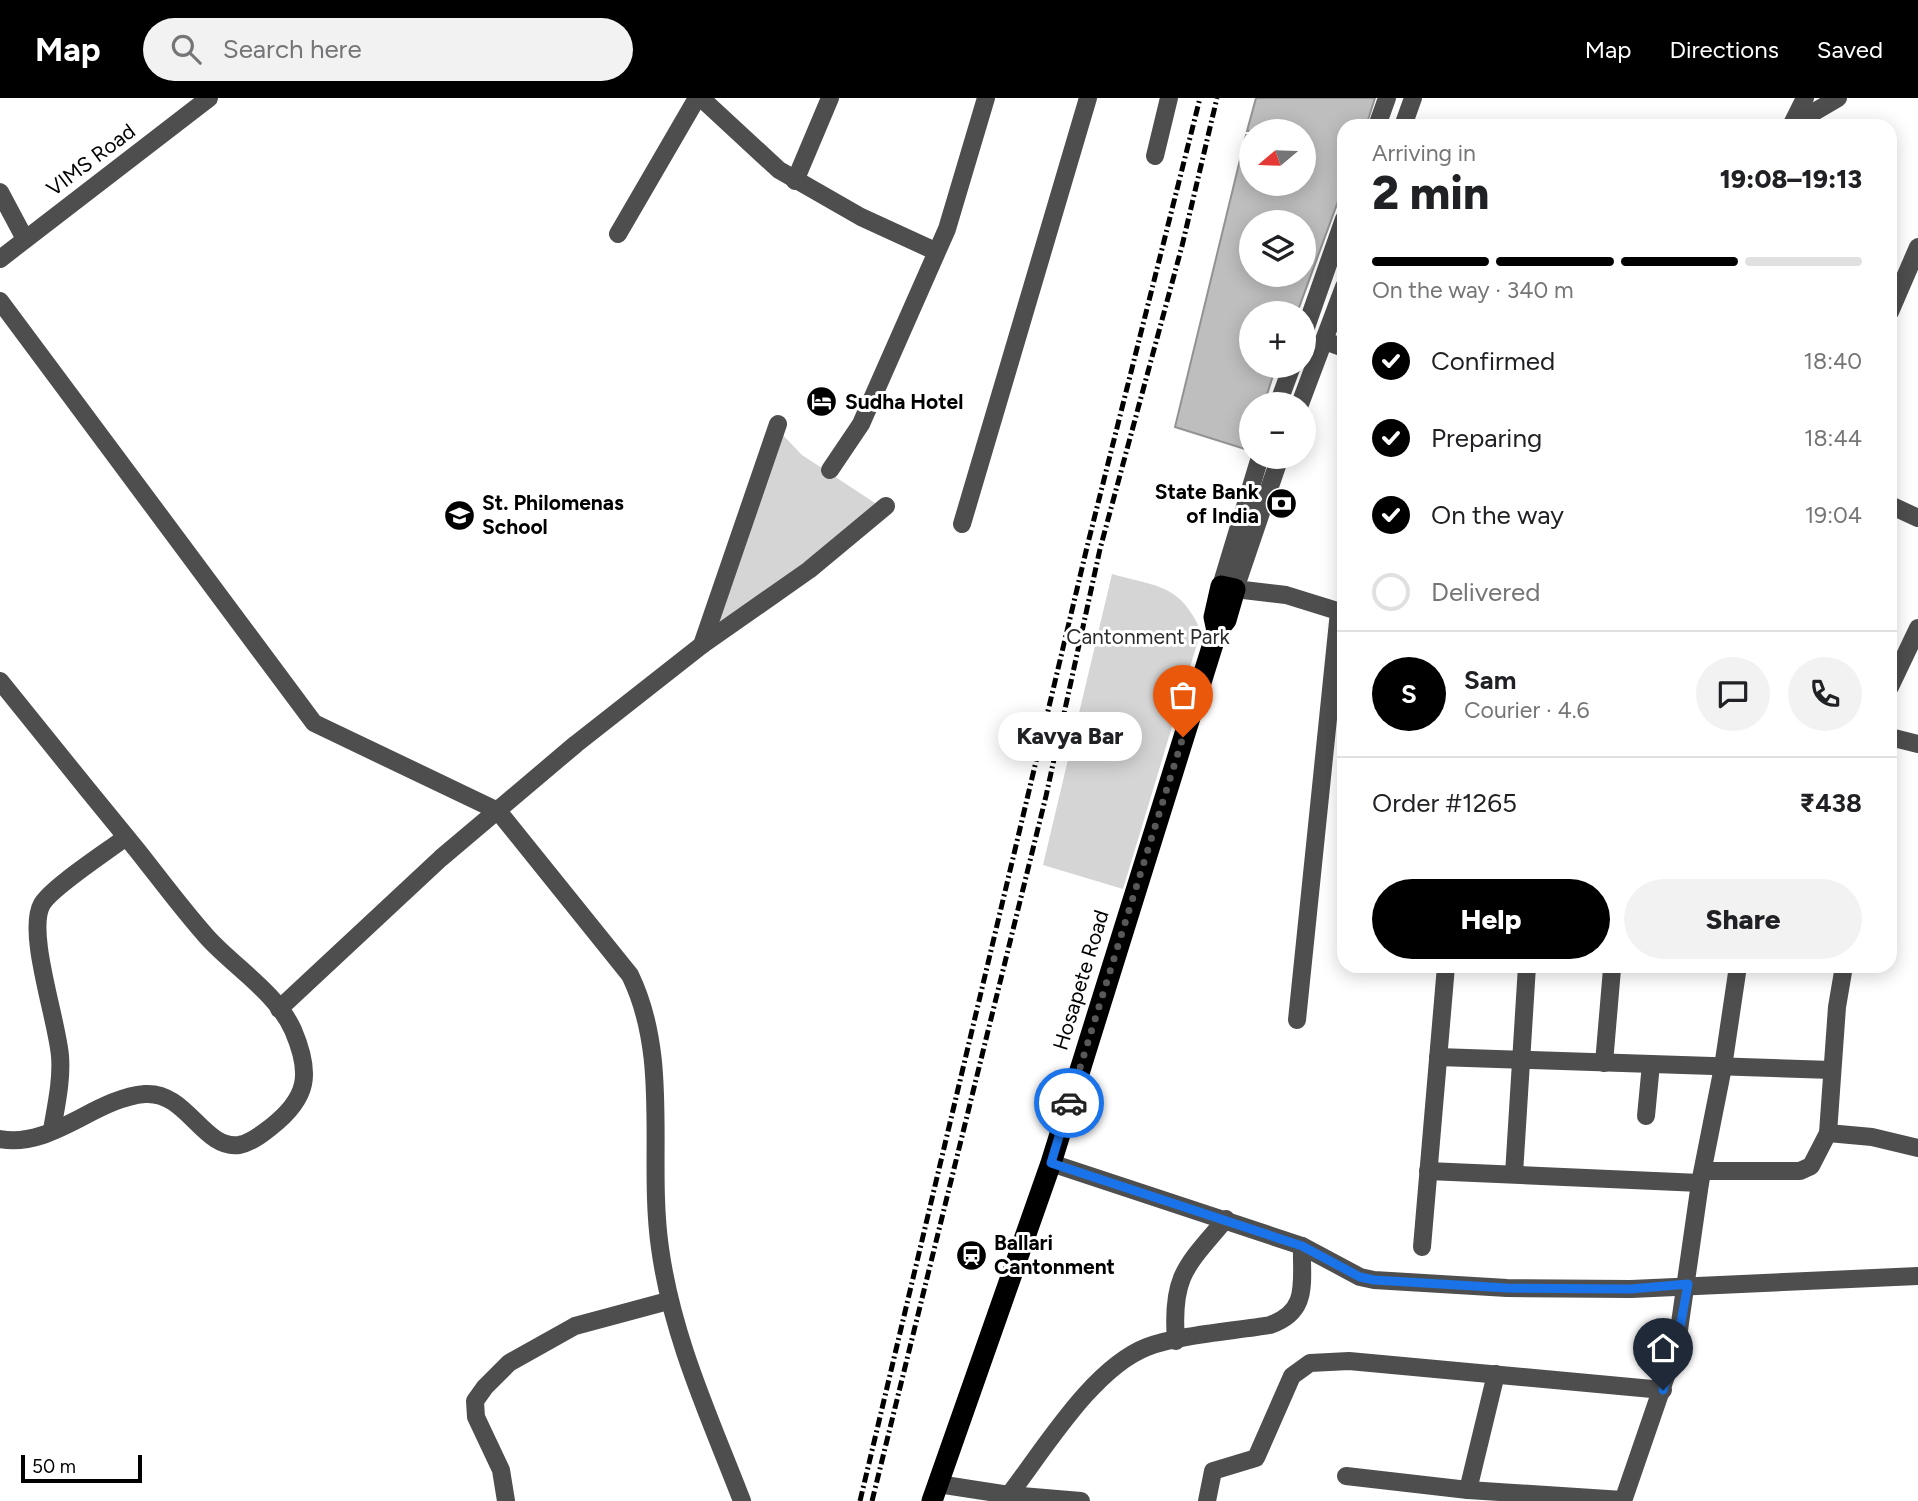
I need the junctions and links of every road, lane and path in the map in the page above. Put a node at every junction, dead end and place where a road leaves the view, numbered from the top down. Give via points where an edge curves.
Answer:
1 (209, 98) edge
2 (699, 98) edge
3 (830, 98) edge
4 (986, 98) edge
5 (1088, 98) edge
6 (1169, 98) edge
7 (1387, 98) edge
8 (1413, 98) edge
9 (1805, 98) edge
10 (1838, 98) edge
11 (1380, 119) edge
12 (1406, 119) edge
13 (1795, 119) edge
14 (1802, 119) edge
15 (1154, 156) dead end
16 (795, 181) junction
17 (0, 192) edge
18 (618, 234) dead end
19 (25, 239) junction
20 (1337, 239) edge
21 (1918, 247) edge
22 (935, 251) junction
23 (0, 259) edge
24 (1897, 296) edge
25 (0, 301) edge
26 (1315, 301) edge
27 (1337, 307) edge
28 (1325, 341) junction
29 (1337, 345) edge
30 (1305, 392) edge
31 (778, 424) dead end
32 (1257, 469) edge
33 (1275, 469) edge
34 (830, 470) dead end
35 (886, 506) dead end
36 (1897, 508) edge
37 (1918, 519) edge
38 (962, 524) dead end
39 (1228, 588) junction
40 (1337, 611) edge
41 (1918, 628) edge
42 (702, 645) junction
43 (1337, 658) edge
44 (1897, 672) edge
45 (0, 681) edge
46 (1897, 739) edge
47 (1918, 744) edge
48 (498, 811) junction
49 (126, 837) junction
50 (1445, 973) edge
51 (1527, 973) edge
52 (1612, 973) edge
53 (1737, 973) edge
54 (1843, 973) edge
55 (279, 1009) junction
56 (1297, 1020) dead end
57 (1438, 1057) junction
58 (1521, 1059) junction
59 (1604, 1063) junction
60 (1651, 1064) junction
61 (1723, 1067) junction
62 (1832, 1070) junction
63 (1646, 1116) dead end
64 (52, 1130) junction
65 (1829, 1133) junction
66 (0, 1139) edge
67 (1918, 1148) edge
68 (1051, 1163) junction
69 (1428, 1171) junction
70 (1514, 1174) junction
71 (1701, 1177) junction
72 (1226, 1219) junction
73 (1302, 1246) junction
74 (1422, 1247) dead end
75 (1918, 1276) edge
76 (1688, 1284) junction
77 (668, 1301) junction
78 (1176, 1341) junction
79 (1496, 1374) junction
80 (1663, 1390) junction
81 (1346, 1476) dead end
82 (1468, 1490) junction
83 (935, 1492) edge
84 (1009, 1495) junction
85 (506, 1501) edge
86 (742, 1501) edge
87 (1081, 1501) edge
88 (1207, 1501) edge
89 (1623, 1501) edge

1 - 19 street, VIMS Road
2 - 16 street
2 - 18 street
3 - 16 street
4 - 22 street via 947,229
5 - 38 street
6 - 15 street
7 - 11 street
8 - 12 street
9 - 13 street
10 - 14 street
16 - 22 street
17 - 19 street
19 - 23 street, VIMS Road
20 - 26 street
21 - 24 street
22 - 34 street via 861,424
25 - 48 street via 314,723
27 - 28 street
28 - 29 street
28 - 30 street
31 - 42 street
32 - 39 street
33 - 39 street
35 - 42 street via 809,570
36 - 37 street
39 - 40 street via 1295,597
39 - 68 highway, Hosapete Road via 1214,617 1217,631
41 - 44 street
42 - 48 street
43 - 56 street
45 - 49 street
46 - 47 street
48 - 55 street
48 - 77 street via 630,975 643,1001 653,1058 659,1245
49 - 55 street via 207,938
49 - 64 street via 43,902 36,921 61,1058
50 - 57 street
51 - 58 street
52 - 59 street
53 - 61 street
54 - 62 street
55 - 64 street via 293,1029 306,1081 301,1097 256,1139 222,1144 178,1104 146,1094
57 - 58 street
57 - 69 street
58 - 59 street
58 - 70 street
59 - 60 street
60 - 61 street
60 - 63 street
61 - 62 street
61 - 71 street
62 - 65 street
64 - 66 street via 27,1140
65 - 67 street
65 - 71 street via 1811,1166 1800,1171
68 - 72 street
68 - 83 highway, Hosapete Road
69 - 70 street
69 - 74 street
70 - 71 street
71 - 76 street
72 - 73 street
72 - 78 street via 1181,1278 1174,1314
73 - 76 street via 1374,1280 1507,1288 1631,1289
73 - 78 street via 1300,1300 1285,1319
75 - 76 street
76 - 80 street
77 - 85 street via 575,1326 509,1363 485,1387 475,1401 476,1417 500,1470
77 - 86 street
78 - 84 street via 1151,1346 1108,1369
79 - 80 street
79 - 82 street
79 - 88 street via 1349,1361 1310,1363 1292,1376 1256,1458 1213,1471
80 - 89 street
81 - 82 street
82 - 89 street
83 - 84 street
84 - 87 street

